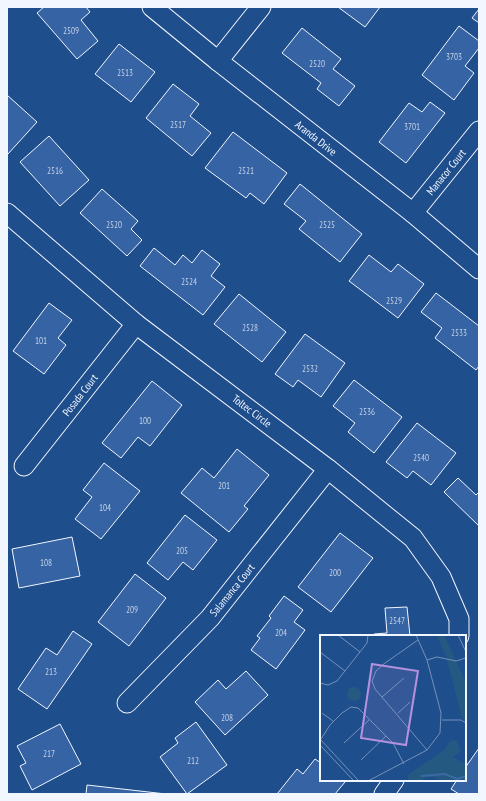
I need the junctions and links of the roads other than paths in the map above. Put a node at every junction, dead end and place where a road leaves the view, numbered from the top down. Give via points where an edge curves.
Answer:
1 (152, 7) edge
2 (261, 7) edge
3 (218, 61) junction
4 (479, 131) edge
5 (7, 213) edge
6 (413, 213) junction
7 (479, 269) edge
8 (136, 324) junction
9 (24, 466) dead end
10 (328, 469) junction
11 (459, 635) edge
12 (127, 703) dead end
13 (393, 781) edge
14 (384, 794) edge

1 - 3 street, Aranda Drive
2 - 3 street
3 - 6 street, Aranda Drive
4 - 6 street, Manacor Court
5 - 8 street, Toltec Circle
6 - 7 street, Aranda Drive
8 - 9 street, Posada Court
8 - 10 street, Toltec Circle
10 - 11 street, Toltec Circle via 413,538 441,577 459,619
10 - 12 street, Salamanca Court via 210,618
13 - 14 street

